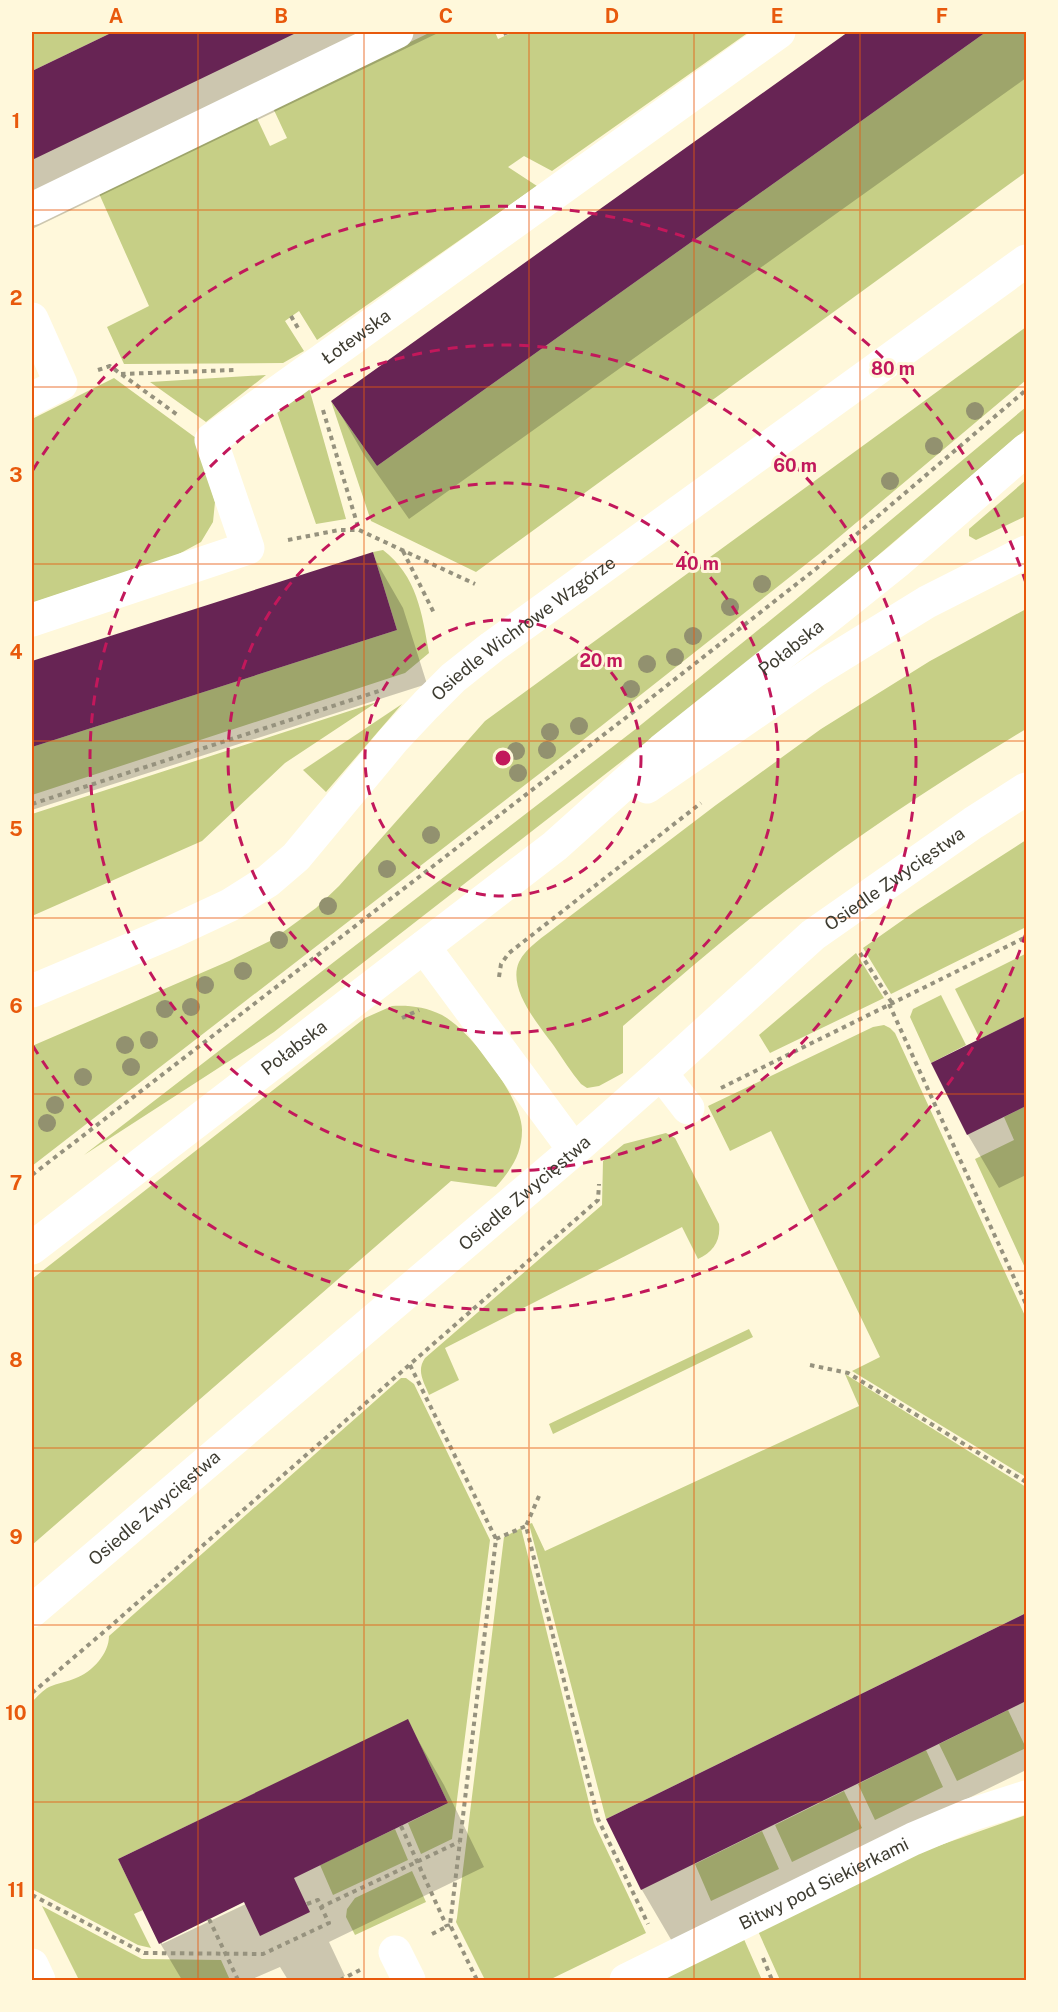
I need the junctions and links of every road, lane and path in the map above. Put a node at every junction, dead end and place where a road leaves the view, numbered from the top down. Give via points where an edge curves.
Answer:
1 (398, 32) edge
2 (779, 32) edge
3 (32, 209) edge
4 (1026, 261) edge
5 (32, 318) edge
6 (61, 384) junction
7 (1026, 390) edge
8 (32, 399) edge
9 (211, 440) junction
10 (1026, 450) edge
11 (248, 548) junction
12 (402, 550) junction
13 (1026, 552) edge
14 (475, 584) dead end
15 (435, 615) dead end
16 (32, 620) edge
17 (388, 688) dead end
18 (1026, 789) edge
19 (710, 797) dead end
20 (32, 804) edge
21 (555, 846) junction
22 (1026, 937) edge
23 (424, 947) junction
24 (857, 947) dead end
25 (501, 985) dead end
26 (32, 991) edge
27 (890, 1004) junction
28 (661, 1073) junction
29 (701, 1100) joint
30 (574, 1150) junction
31 (32, 1175) edge
32 (598, 1176) dead end
33 (32, 1248) edge
34 (1026, 1304) edge
35 (410, 1365) junction
36 (810, 1365) dead end
37 (1026, 1482) edge
38 (539, 1496) dead end
39 (526, 1526) junction
40 (496, 1539) junction
41 (32, 1611) edge
42 (32, 1693) edge
43 (1026, 1797) edge
44 (401, 1826) dead end
45 (460, 1842) junction
46 (418, 1862) junction
47 (32, 1895) edge
48 (307, 1904) dead end
49 (321, 1907) junction
50 (209, 1919) dead end
51 (649, 1925) dead end
52 (447, 1927) dead end
53 (225, 1954) junction
54 (32, 1965) edge
55 (39, 1980) edge
56 (238, 1980) edge
57 (477, 1980) edge
58 (626, 1980) edge

1 - 3 street
2 - 9 street, Łotewska
4 - 26 street, Osiedle Wichrowe Wzgórze via 453,678 394,740 296,857 268,881 230,905
5 - 6 street
6 - 8 street
6 - 9 path via 110,366
7 - 31 path via 808,575
9 - 11 street
10 - 21 street, Połabska via 898,561 662,750
11 - 12 path via 339,530 359,530
11 - 16 street
12 - 14 path
12 - 15 path
13 - 21 street, Połabska via 927,602 815,671 675,769
17 - 20 path
18 - 28 street, Osiedle Zwycięstwa via 813,935
19 - 25 path via 508,953 499,973
21 - 23 street, Połabska
22 - 27 path
23 - 30 street
23 - 33 street, Połabska
24 - 27 path
27 - 29 path
27 - 34 path
28 - 29 street
28 - 30 street, Osiedle Zwycięstwa
30 - 41 street, Osiedle Zwycięstwa
32 - 35 path via 598,1200
35 - 40 path
35 - 42 path
36 - 37 path via 848,1373
38 - 39 path
39 - 40 path
39 - 51 path via 598,1819
40 - 45 path
43 - 58 street, Bitwy pod Siekierkami via 913,1839
44 - 46 path
45 - 46 path
45 - 57 path via 450,1925
46 - 49 path
46 - 52 path
47 - 53 path via 144,1953
48 - 49 path via 318,1900
49 - 53 path via 329,1923 263,1954
50 - 53 path
53 - 56 path
54 - 55 street

